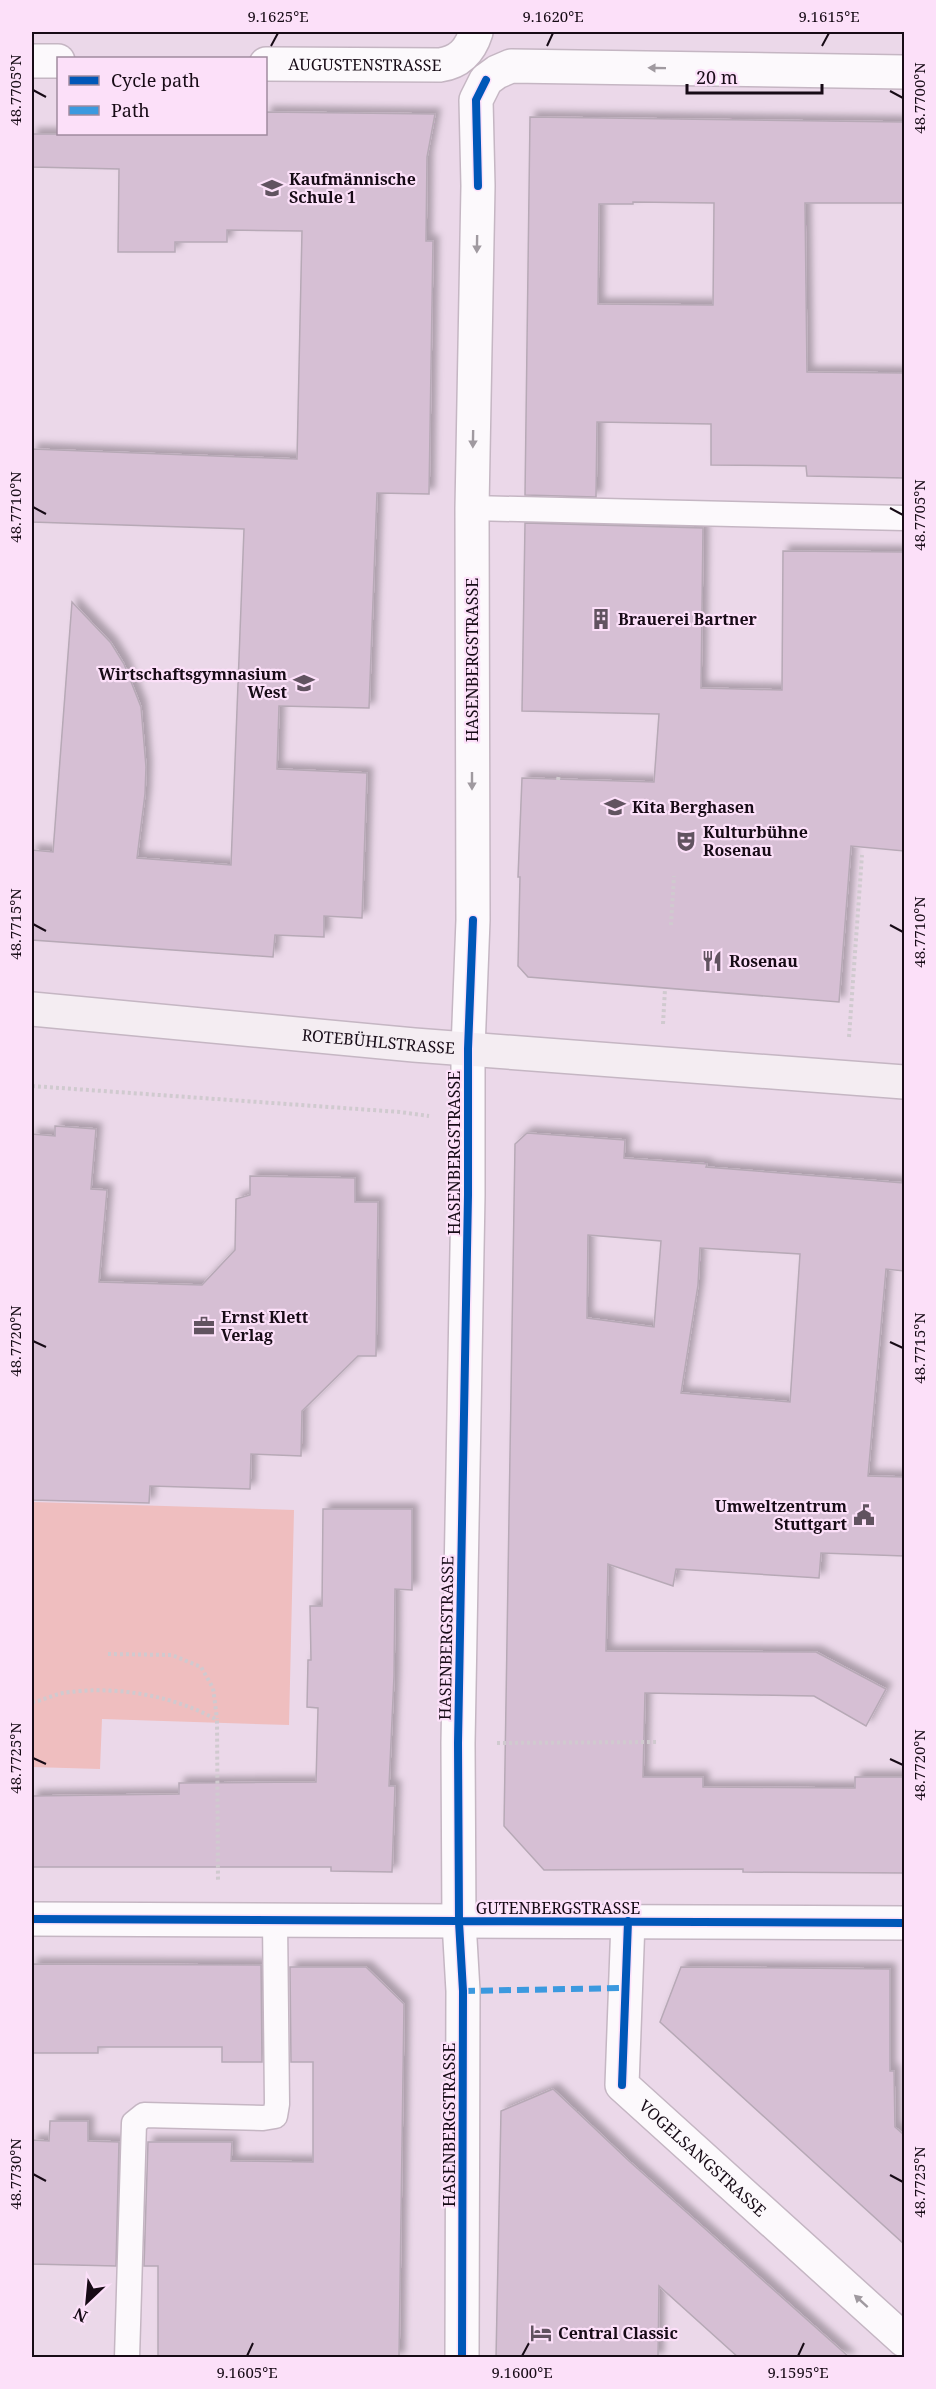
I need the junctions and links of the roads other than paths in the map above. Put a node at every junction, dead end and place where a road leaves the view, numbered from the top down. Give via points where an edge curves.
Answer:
1 (469, 44) edge
2 (32, 61) edge
3 (57, 61) edge
4 (267, 64) edge
5 (904, 72) edge
6 (486, 81) junction
7 (472, 508) junction
8 (904, 518) edge
9 (32, 1009) edge
10 (468, 1048) junction
11 (904, 1082) edge
12 (32, 1918) edge
13 (276, 1921) junction
14 (628, 1921) junction
15 (459, 1922) junction
16 (904, 1923) edge
17 (904, 2340) edge
18 (127, 2358) edge
19 (462, 2358) edge

1 - 4 street, AUGUSTENSTRASSE via 452,63 440,66
1 - 6 lane
2 - 3 street
5 -> 6 street via 511,66
6 -> 7 street, HASENBERGSTRASSE via 477,100
7 - 8 lane
7 -> 10 street, HASENBERGSTRASSE via 473,920
9 - 10 main road, ROTEBÜHLSTRASSE
10 - 11 main road, ROTEBÜHLSTRASSE
10 - 15 street, HASENBERGSTRASSE
12 - 13 street, GUTENBERGSTRASSE
13 - 15 street, GUTENBERGSTRASSE
13 - 18 lane via 275,2115 144,2115 134,2122
14 - 15 street, GUTENBERGSTRASSE
14 - 16 street, GUTENBERGSTRASSE
17 -> 14 street, VOGELSANGSTRASSE via 621,2085
15 - 19 street, HASENBERGSTRASSE via 463,1991

